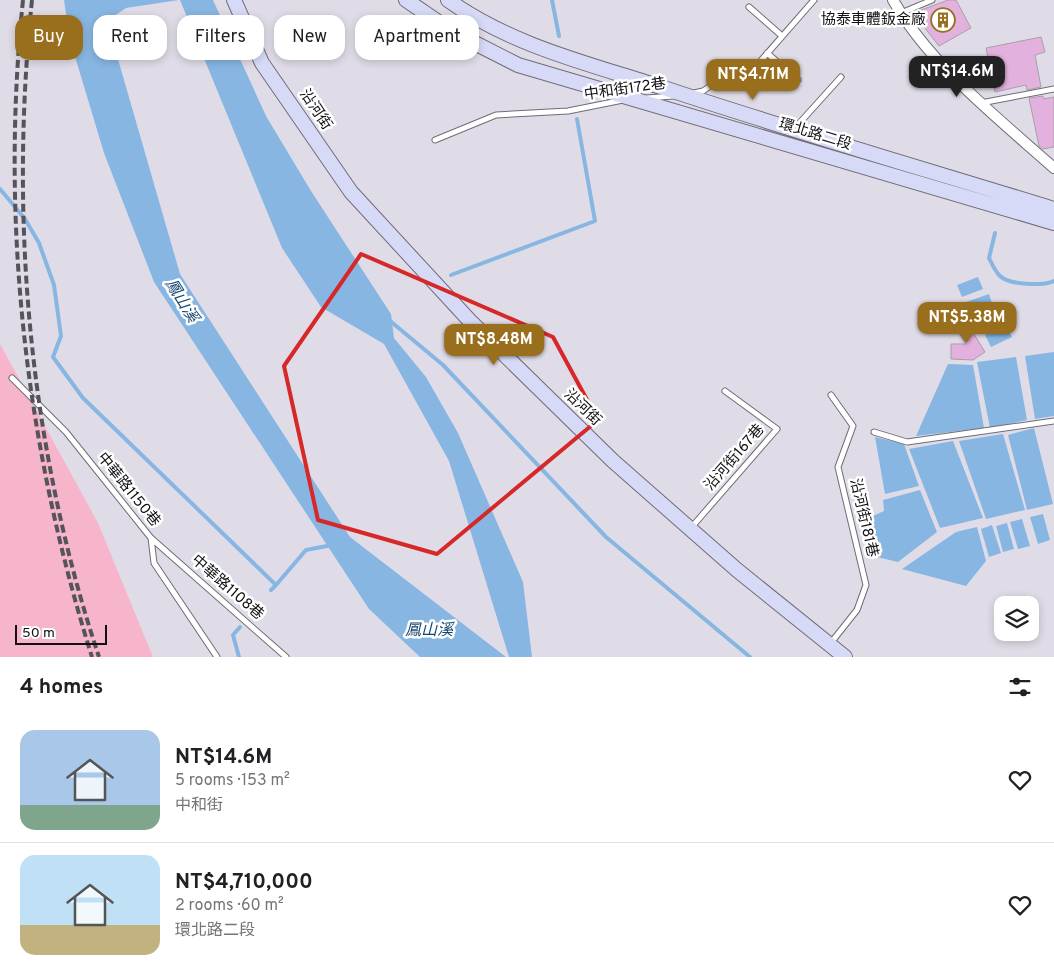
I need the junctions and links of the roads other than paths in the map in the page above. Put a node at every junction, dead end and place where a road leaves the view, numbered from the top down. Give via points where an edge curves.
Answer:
1 (234, 0) edge
2 (406, 0) edge
3 (448, 0) edge
4 (814, 0) edge
5 (893, 0) edge
6 (932, 0) edge
7 (749, 7) dead end
8 (901, 14) junction
9 (782, 36) junction
10 (767, 54) junction
11 (842, 77) dead end
12 (798, 80) dead end
13 (1054, 89) edge
14 (685, 95) junction
15 (636, 98) junction
16 (981, 103) junction
17 (794, 129) junction
18 (435, 140) dead end
19 (1054, 168) edge
20 (1054, 209) edge
21 (1054, 223) edge
22 (12, 378) dead end
23 (725, 391) dead end
24 (831, 395) dead end
25 (1054, 421) edge
26 (874, 432) dead end
27 (690, 529) junction
28 (151, 538) junction
29 (829, 644) junction
30 (217, 657) edge
31 (286, 657) edge
32 (845, 657) edge

1 - 27 street, 沿河街 via 262,63 351,192 476,327 613,461
2 - 15 street, 環北路二段 via 453,32 518,65
3 - 14 street, 環北路二段 via 526,44
4 - 9 lane, 中和街172巷
5 - 8 street
6 - 8 lane
7 - 9 lane
8 - 16 street via 954,77
9 - 10 lane, 中和街172巷
10 - 12 lane
10 - 14 lane, 中和街172巷 via 744,80 714,84 703,91
11 - 17 lane
13 - 16 lane
14 - 15 lane, 中和街172巷
14 - 17 street, 環北路二段
15 - 18 lane, 中和街172巷 via 568,111 496,115
15 - 21 street, 環北路二段
16 - 19 street
17 - 20 street, 環北路二段
22 - 28 lane, 中華路1150巷 via 66,432
23 - 27 lane, 沿河街167巷 via 777,429
24 - 29 lane, 沿河街181巷 via 853,426 838,467 866,585 858,610
25 - 26 lane via 907,442
27 - 29 street, 沿河街
28 - 30 lane, 中華路1150巷 via 154,563
28 - 31 lane, 中華路1108巷
29 - 32 street, 沿河街

